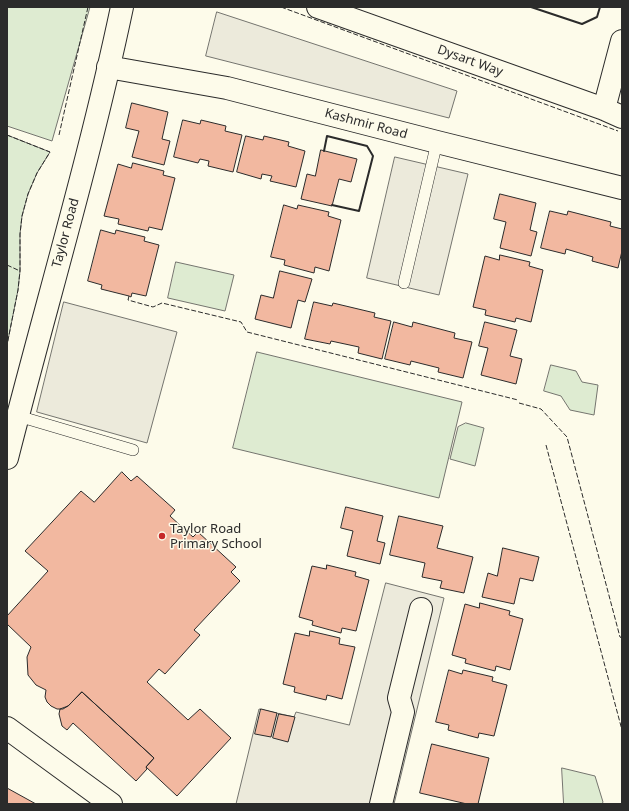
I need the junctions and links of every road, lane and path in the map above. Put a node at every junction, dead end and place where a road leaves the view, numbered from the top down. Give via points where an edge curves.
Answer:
1 (122, 7) edge
2 (318, 7) edge
3 (622, 41) edge
4 (108, 67) junction
5 (613, 113) edge
6 (437, 142) junction
7 (622, 188) edge
8 (404, 283) dead end
9 (18, 416) junction
10 (134, 450) dead end
11 (7, 458) edge
12 (420, 609) dead end
13 (7, 728) edge
14 (111, 804) edge
15 (381, 804) edge

1 - 4 street, Taylor Road
2 - 5 street, Dysart Way
3 - 5 street
4 - 6 street, Kashmir Road via 227,88
4 - 9 street, Taylor Road via 88,154
6 - 7 street, Kashmir Road
6 - 8 lane
9 - 10 lane
9 - 11 street, Taylor Road
12 - 15 street via 399,698 403,712
13 - 14 street

